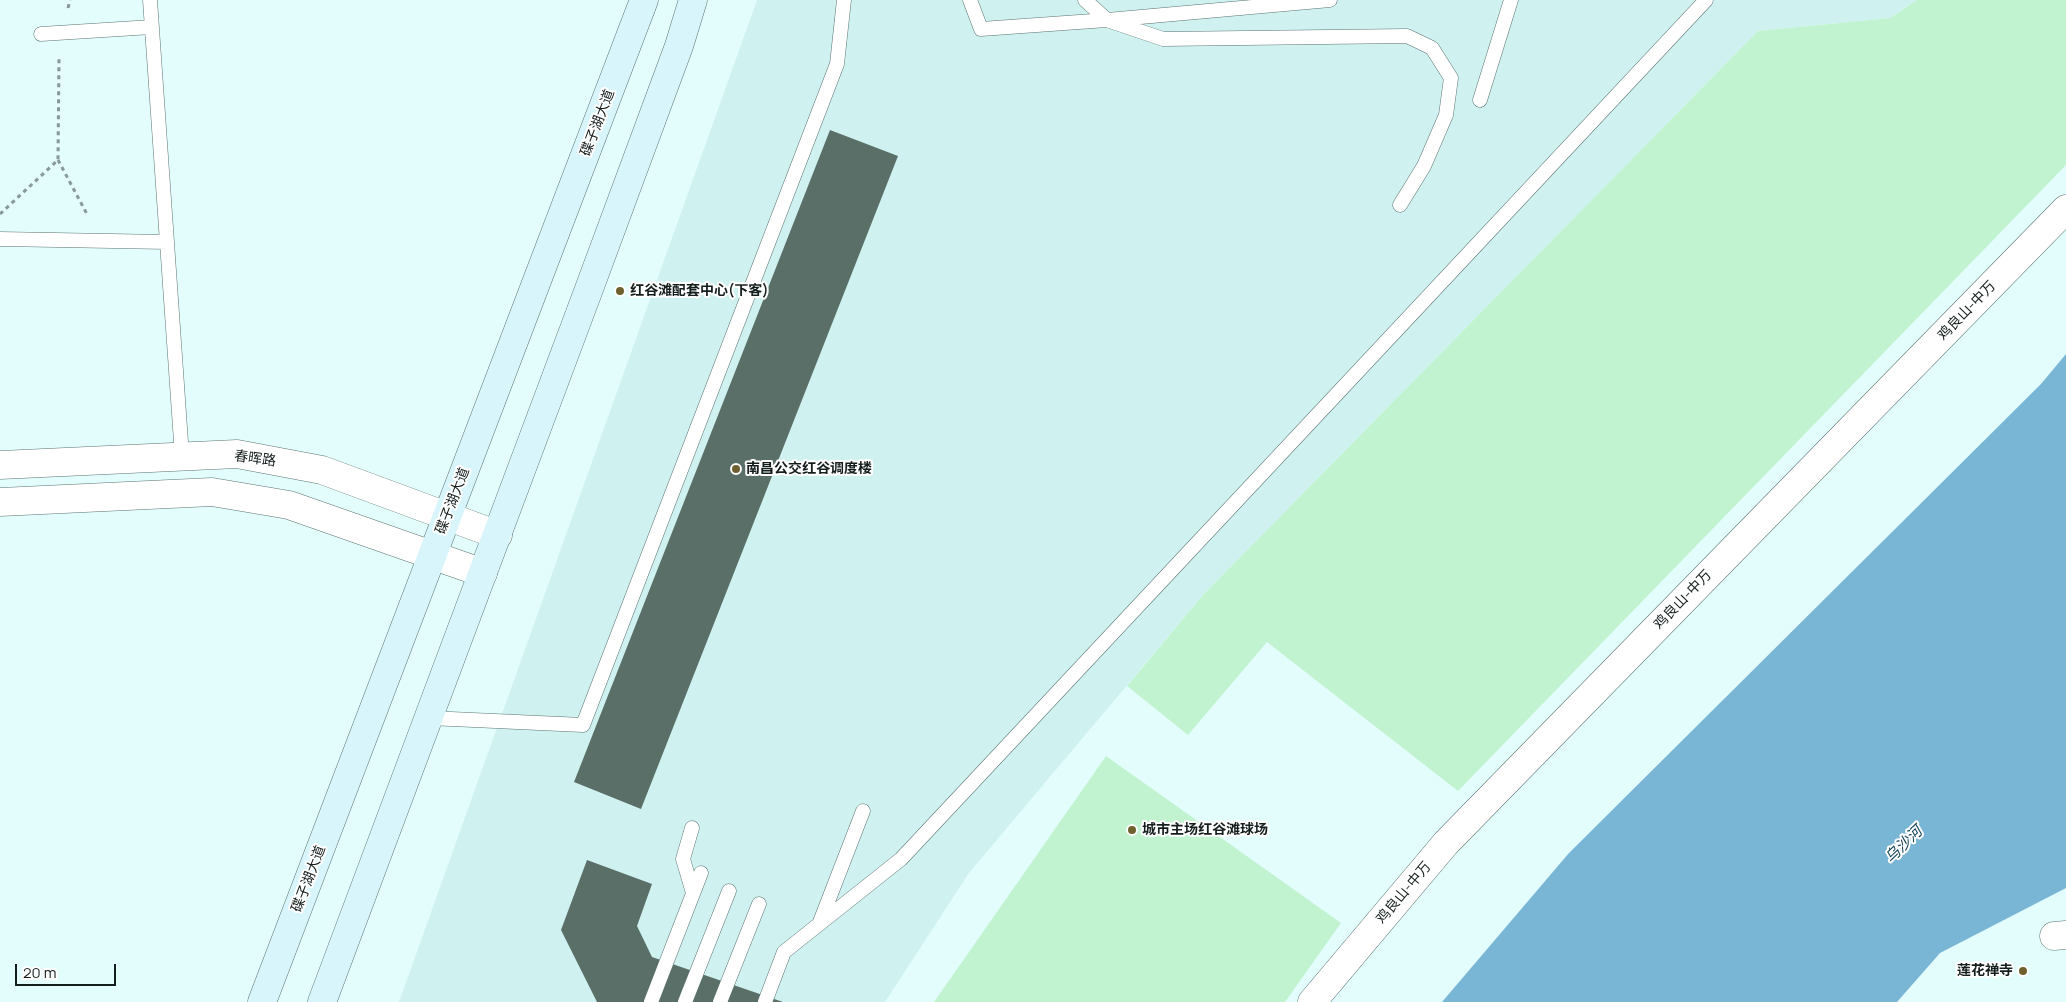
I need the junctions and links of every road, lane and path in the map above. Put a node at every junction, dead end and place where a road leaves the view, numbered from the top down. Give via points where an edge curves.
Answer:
1 (70, 0) edge
2 (150, 0) edge
3 (644, 0) edge
4 (693, 0) edge
5 (844, 0) edge
6 (970, 0) edge
7 (1085, 0) edge
8 (1330, 0) edge
9 (1511, 0) edge
10 (1706, 0) edge
11 (1107, 20) junction
12 (152, 27) junction
13 (59, 33) junction
14 (41, 34) dead end
15 (1480, 100) dead end
16 (58, 160) junction
17 (1400, 205) dead end
18 (2066, 209) edge
19 (0, 215) edge
20 (0, 239) edge
21 (101, 241) junction
22 (167, 242) junction
23 (182, 456) junction
24 (0, 465) edge
25 (0, 502) edge
26 (447, 516) junction
27 (498, 535) junction
28 (433, 555) junction
29 (483, 573) junction
30 (429, 718) junction
31 (863, 811) dead end
32 (692, 828) dead end
33 (701, 873) dead end
34 (729, 891) dead end
35 (693, 894) junction
36 (759, 904) dead end
37 (819, 924) junction
38 (262, 1002) edge
39 (322, 1002) edge
40 (651, 1002) edge
41 (685, 1002) edge
42 (720, 1002) edge
43 (765, 1002) edge
44 (1312, 1002) edge

1 - 13 path
2 - 12 lane
3 - 26 main road, 碟子湖大道
4 - 27 main road via 679,46
5 - 30 lane via 837,64 582,725
6 - 11 lane via 981,29
7 - 11 lane
8 - 11 lane
9 - 15 lane
10 - 37 lane via 901,859
11 - 17 lane via 1163,39 1407,36 1432,48 1451,78 1446,115 1424,166
12 - 13 lane
12 - 22 lane
13 - 14 lane
13 - 16 path
16 - 19 path
16 - 21 path
18 - 44 street, 鸡良山-中万 via 1446,843
20 - 21 lane
21 - 22 lane
22 - 23 lane
23 - 24 street, 春晖路
23 - 26 street, 春晖路 via 237,454 322,470
25 - 28 street via 212,492 289,505
26 - 27 street, 春晖路
26 - 28 main road, 碟子湖大道
27 - 29 main road
28 - 29 street
28 - 38 main road, 碟子湖大道
29 - 30 main road
30 - 39 main road
31 - 37 lane
32 - 35 lane via 683,858
33 - 35 lane
34 - 41 lane
35 - 40 lane
36 - 42 lane
37 - 43 lane via 784,952

